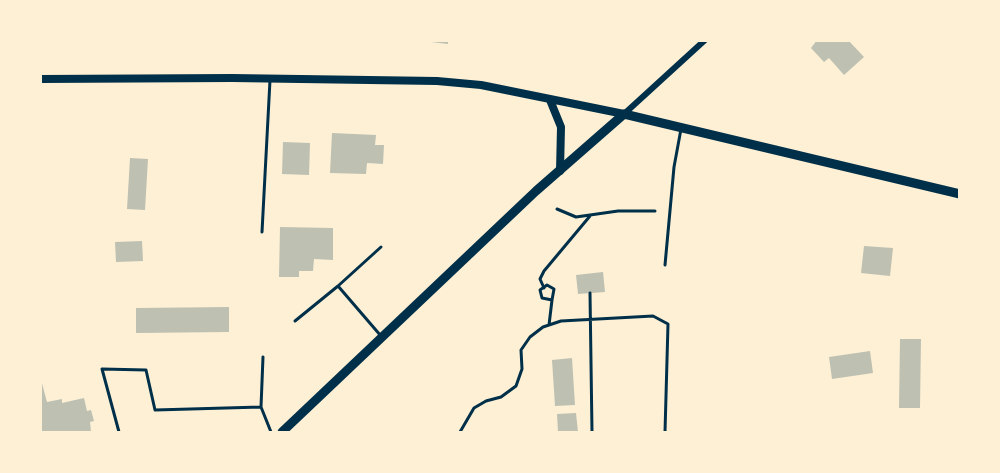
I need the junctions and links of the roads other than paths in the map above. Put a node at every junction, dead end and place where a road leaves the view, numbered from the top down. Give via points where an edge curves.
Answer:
1 (705, 40) edge
2 (270, 78) junction
3 (40, 79) edge
4 (550, 100) junction
5 (624, 114) junction
6 (682, 127) junction
7 (560, 171) junction
8 (960, 194) edge
9 (262, 232) dead end
10 (381, 247) dead end
11 (664, 265) dead end
12 (338, 286) junction
13 (295, 321) dead end
14 (382, 338) junction
15 (263, 357) dead end
16 (261, 407) junction
17 (119, 432) edge
18 (271, 432) edge
19 (282, 432) edge

1 - 5 street
2 - 3 street
2 - 4 street via 437,81 481,85
2 - 9 lane
4 - 5 street
4 - 7 street via 561,126
5 - 6 main road
5 - 7 main road
6 - 8 main road
6 - 11 lane
7 - 14 main road
10 - 12 lane
12 - 13 lane
12 - 14 lane
14 - 19 main road
15 - 16 lane
16 - 17 lane via 155,410 146,370 102,369
16 - 18 lane

